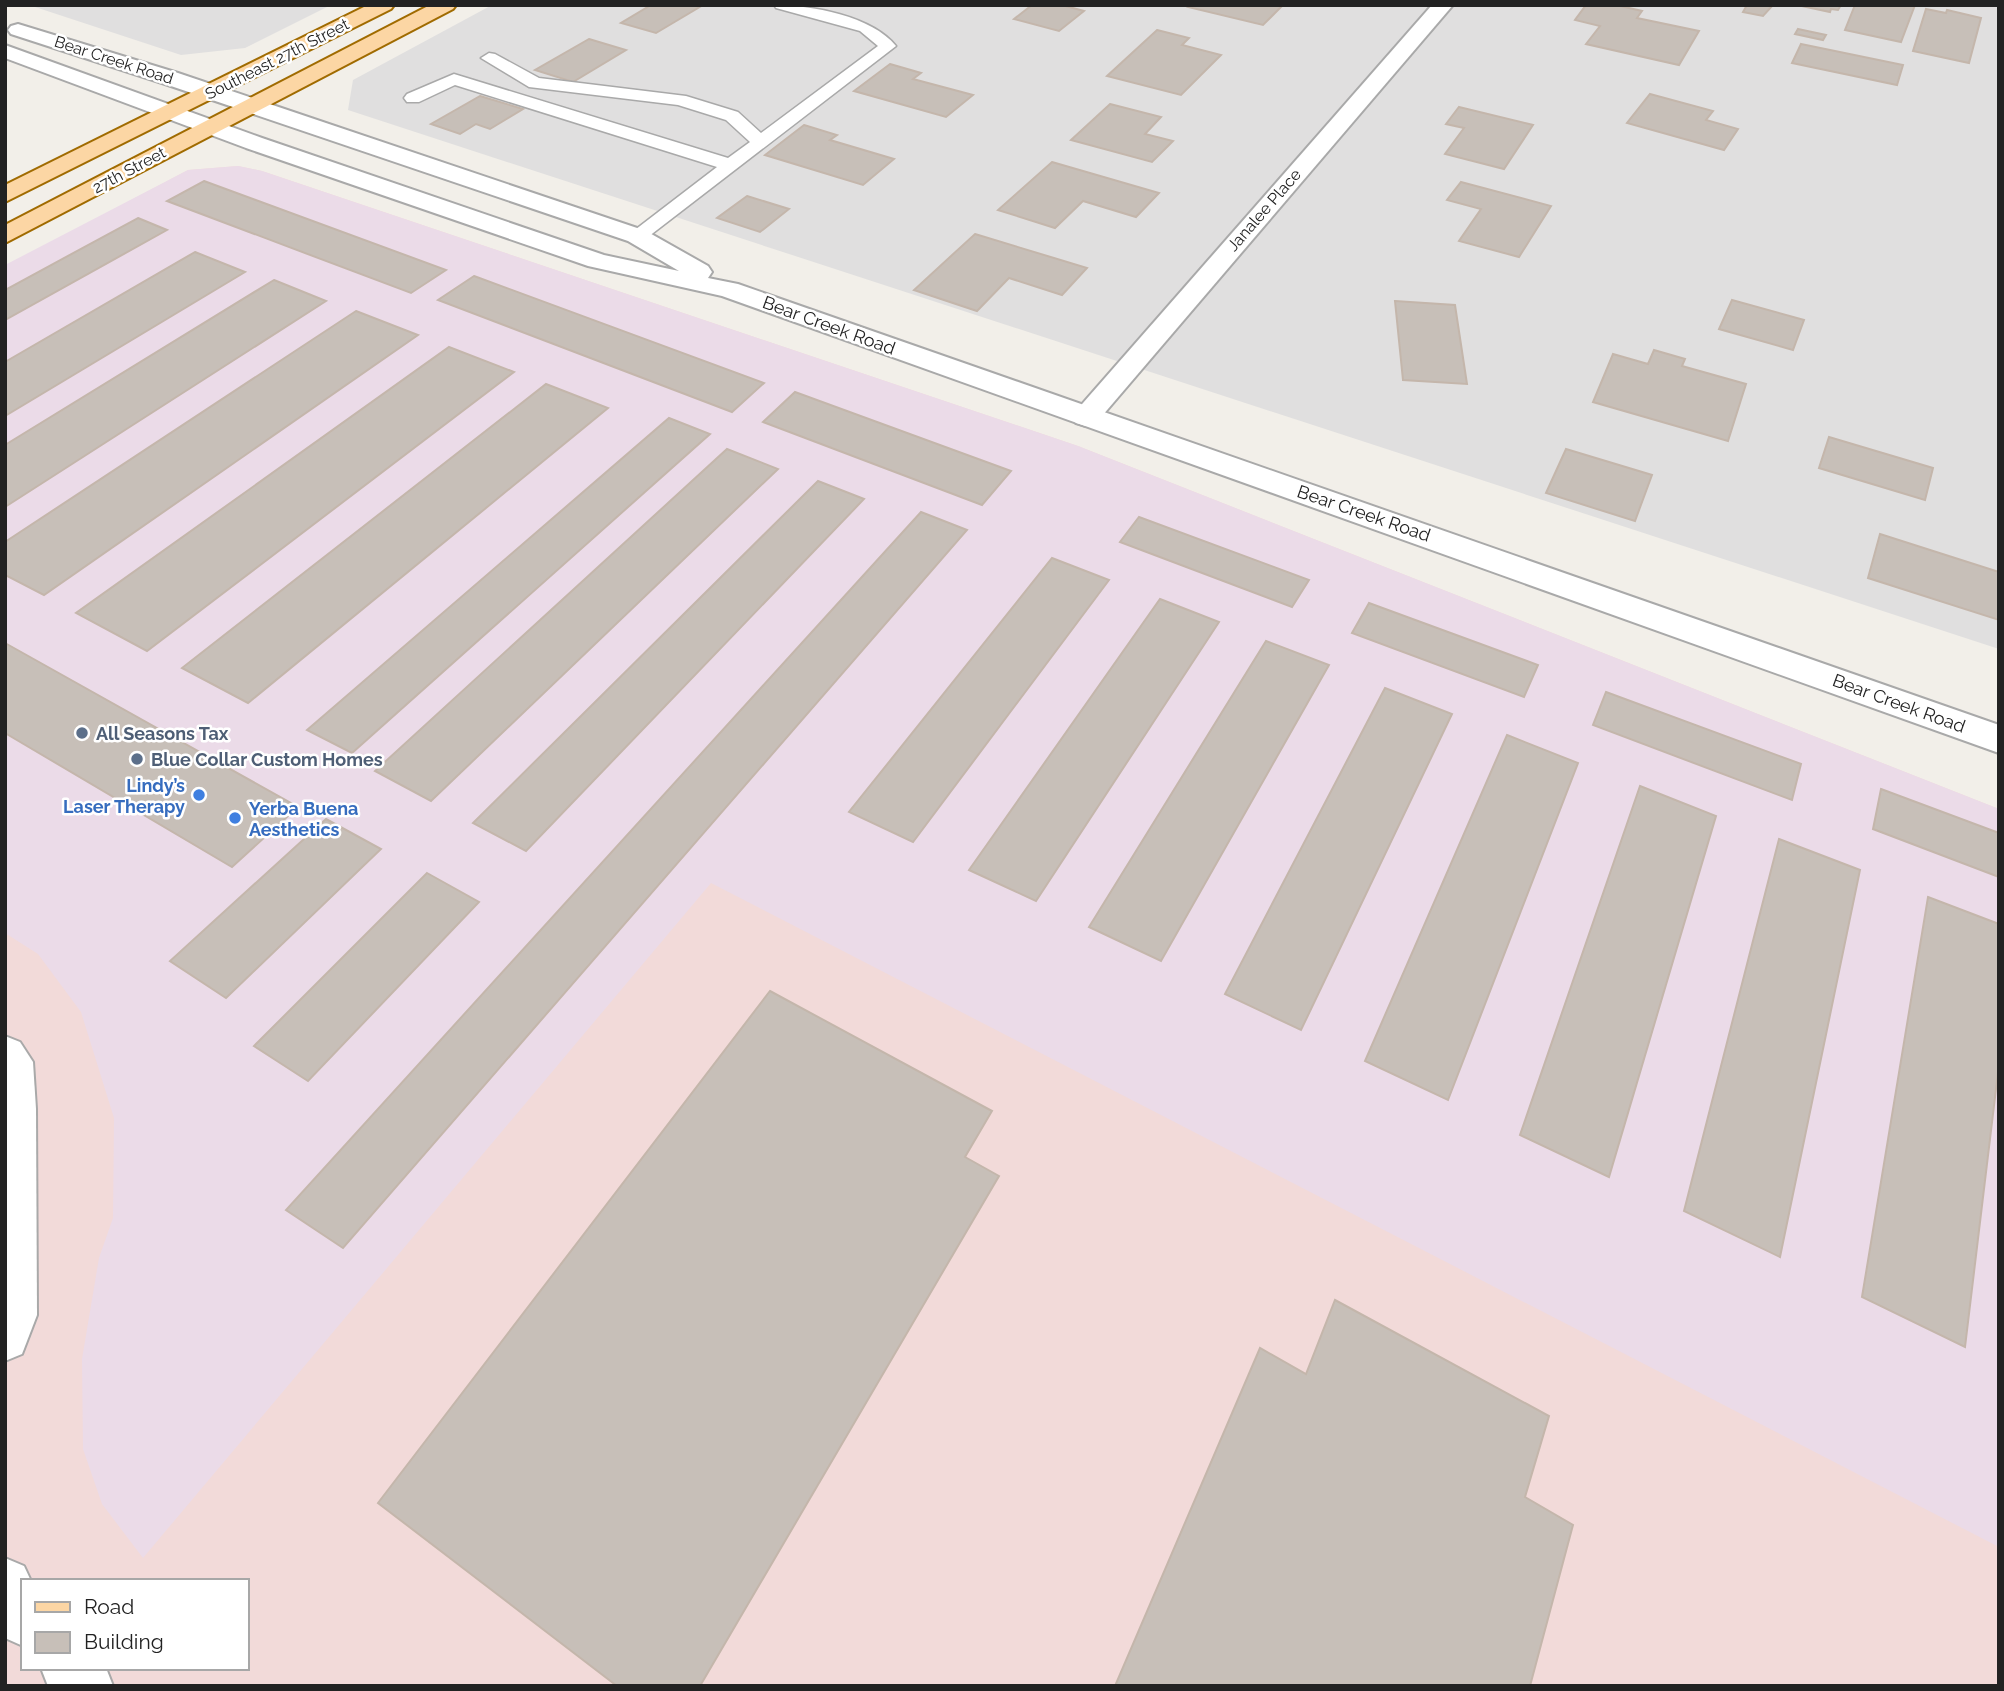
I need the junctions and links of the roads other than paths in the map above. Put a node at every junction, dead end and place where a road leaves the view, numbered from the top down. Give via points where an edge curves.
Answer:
1 (384, 5) edge
2 (446, 5) edge
3 (782, 5) edge
4 (1443, 5) edge
5 (5, 30) edge
6 (5, 51) edge
7 (489, 58) dead end
8 (211, 92) junction
9 (413, 98) dead end
10 (255, 106) junction
11 (170, 112) junction
12 (212, 127) junction
13 (760, 142) junction
14 (730, 165) junction
15 (5, 195) edge
16 (5, 235) edge
17 (637, 236) junction
18 (729, 290) junction
19 (1086, 416) junction
20 (1999, 739) edge
21 (5, 1056) edge
22 (5, 1337) edge
23 (5, 1585) edge
24 (21, 1616) edge
25 (71, 1670) edge
26 (85, 1686) edge

1 - 8 main road, Southeast 27th Street
2 - 10 main road, Southeast 27th Street
3 - 13 lane via 866,28 888,46
4 - 19 street, Janalee Place
5 - 8 street, Bear Creek Road via 22,30
6 - 11 street, Bear Creek Road
7 - 13 lane via 534,83 680,100 732,116
8 - 10 street, Bear Creek Road
8 - 11 main road, Southeast 27th Street
9 - 14 lane via 454,79
10 - 12 main road, 27th Street
10 - 17 street, Bear Creek Road
11 - 12 street, Bear Creek Road
11 - 15 main road, 27th Street
12 - 16 main road, 27th Street
12 - 18 street, Bear Creek Road via 597,261
13 - 14 lane
14 - 17 lane
17 - 18 street, Bear Creek Road
18 - 19 street, Bear Creek Road
19 - 20 street, Bear Creek Road
21 - 22 street via 11,1062 14,1136 13,1315
23 - 24 street via 9,1604
25 - 26 street

